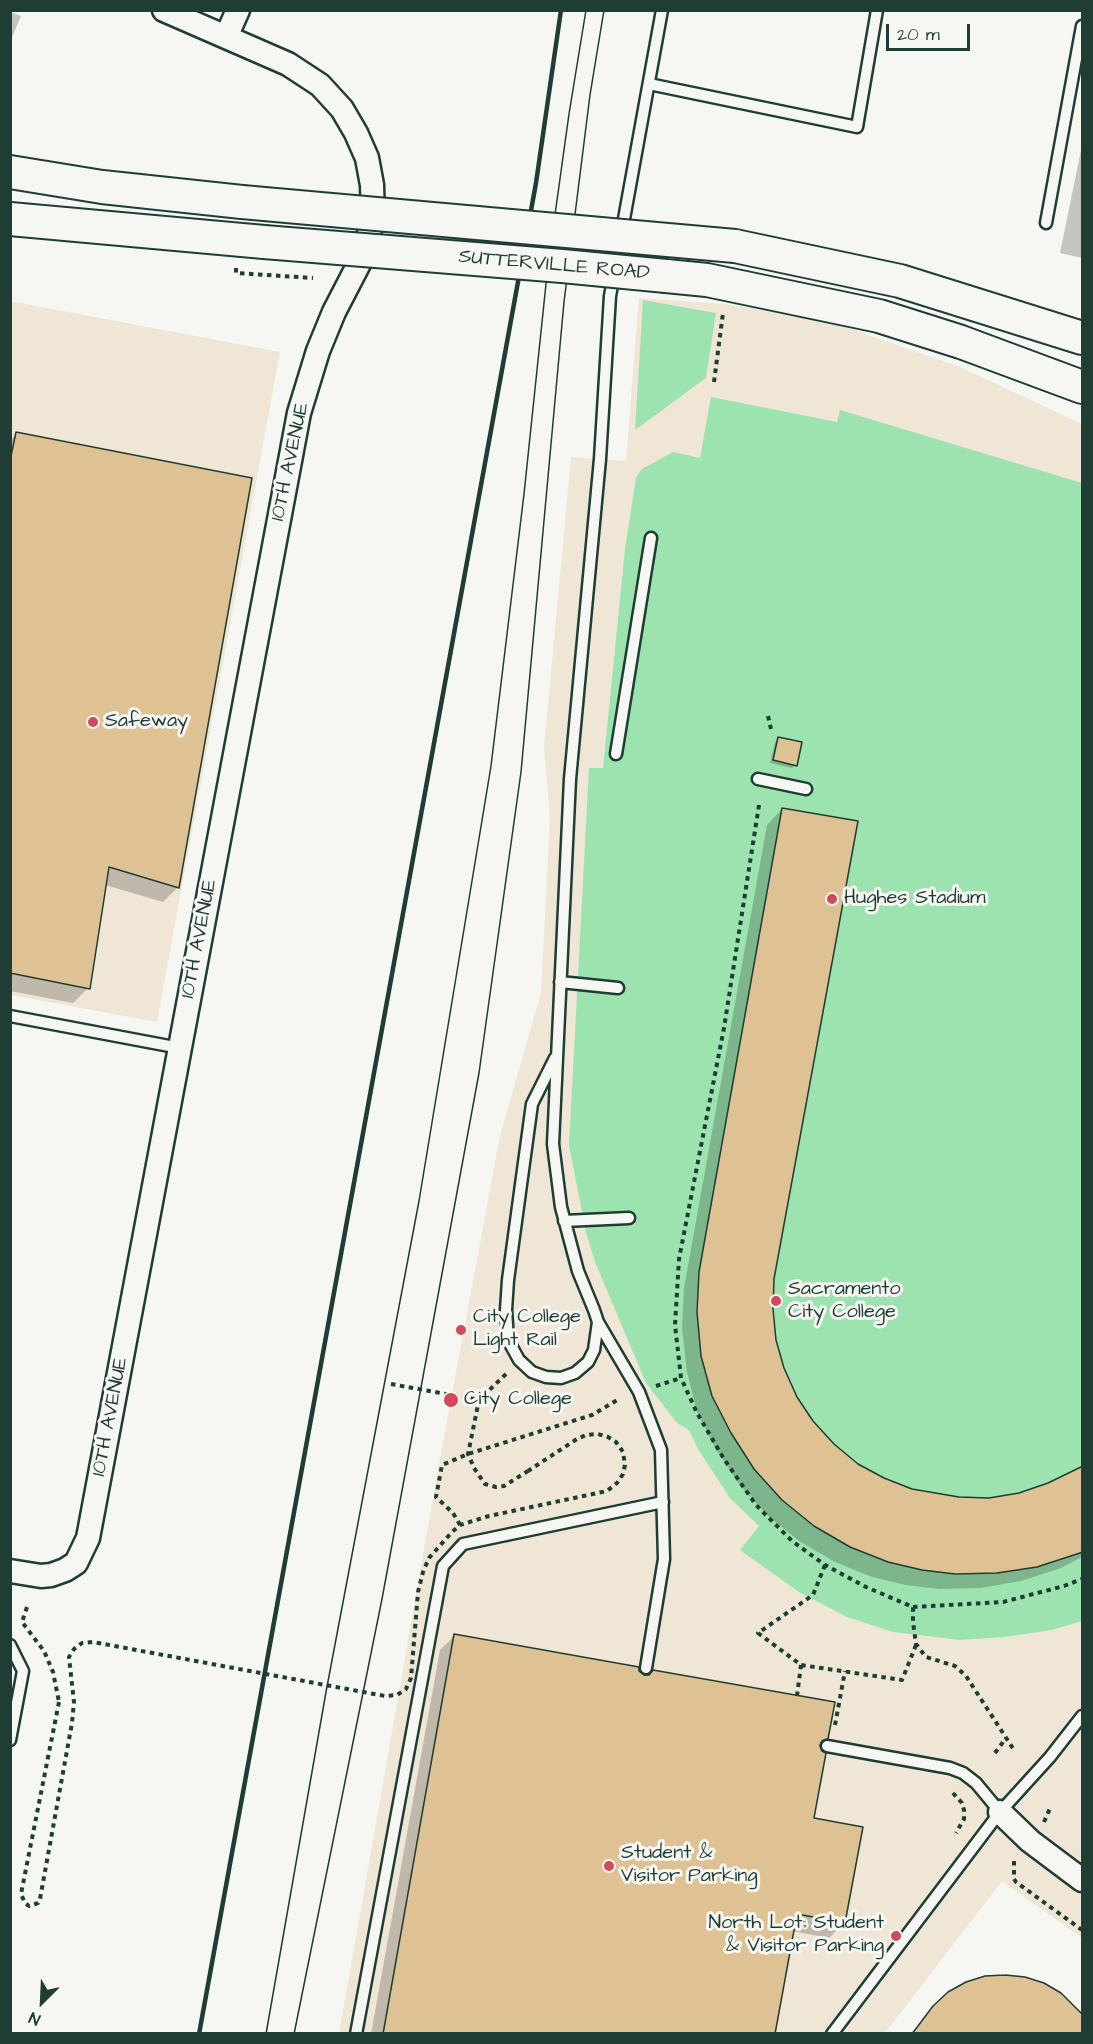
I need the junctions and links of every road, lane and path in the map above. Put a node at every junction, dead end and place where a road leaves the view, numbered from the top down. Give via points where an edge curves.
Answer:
1 (164, 10) edge
2 (238, 10) edge
3 (662, 10) edge
4 (877, 10) edge
5 (1083, 26) edge
6 (226, 37) junction
7 (649, 84) junction
8 (10, 172) edge
9 (10, 219) edge
10 (1046, 223) dead end
11 (236, 273) dead end
12 (319, 279) dead end
13 (724, 304) dead end
14 (1083, 338) edge
15 (714, 382) dead end
16 (1083, 387) edge
17 (651, 538) dead end
18 (768, 716) dead end
19 (771, 729) dead end
20 (616, 754) dead end
21 (758, 779) dead end
22 (806, 789) dead end
23 (759, 805) dead end
24 (560, 982) junction
25 (618, 988) dead end
26 (10, 1016) edge
27 (180, 1048) junction
28 (556, 1055) junction
29 (629, 1218) dead end
30 (564, 1221) junction
31 (598, 1322) junction
32 (519, 1360) junction
33 (681, 1378) junction
34 (391, 1384) dead end
35 (653, 1387) dead end
36 (619, 1399) dead end
37 (479, 1400) junction
38 (468, 1454) junction
39 (663, 1502) junction
40 (460, 1526) junction
41 (825, 1565) junction
42 (10, 1571) edge
43 (1083, 1579) edge
44 (27, 1607) dead end
45 (913, 1607) junction
46 (916, 1644) junction
47 (10, 1646) edge
48 (801, 1665) junction
49 (646, 1668) dead end
50 (845, 1671) junction
51 (797, 1696) dead end
52 (1083, 1716) edge
53 (835, 1725) dead end
54 (1006, 1738) junction
55 (10, 1740) edge
56 (827, 1746) dead end
57 (1014, 1750) dead end
58 (995, 1753) dead end
59 (948, 1790) dead end
60 (1051, 1806) dead end
61 (999, 1812) junction
62 (1044, 1823) dead end
63 (954, 1836) dead end
64 (1014, 1861) dead end
65 (1083, 1880) edge
66 (1083, 1930) edge
67 (356, 2034) edge
68 (832, 2034) edge

1 - 6 street, 10TH AVENUE
2 - 6 street
3 - 7 lane
4 - 7 lane via 857,127
5 - 10 lane
6 - 27 street, 10TH AVENUE via 288,64 320,85 342,109 363,150 372,185 373,218 363,256 318,351 299,413
7 - 24 lane via 610,296 600,459 570,779
8 - 14 main road, SUTTERVILLE ROAD, bridge via 102,187 242,202 735,246 900,281
9 - 16 main road, SUTTERVILLE ROAD, bridge via 707,280 879,316
11 - 12 path
13 - 15 path
17 - 20 lane
18 - 19 path
21 - 22 lane
23 - 33 path via 724,1028 680,1259 675,1325
24 - 25 lane
24 - 28 lane
26 - 27 lane
27 - 42 street, 10TH AVENUE via 88,1538 76,1563 65,1570 41,1576
28 - 30 lane via 553,1144
28 - 32 lane via 532,1104 508,1280 508,1340
29 - 30 lane
30 - 31 lane
31 - 32 lane via 594,1350 588,1362 575,1373 561,1378 546,1377 532,1372
31 - 39 lane via 639,1392 661,1450
32 - 37 path
33 - 35 path
33 - 41 path via 713,1441 756,1505 792,1541
34 - 37 path
36 - 38 path via 592,1415
37 - 38 path
38 - 40 path via 442,1465 436,1497
38 - 40 path, bridge via 485,1484 496,1487 504,1486 586,1435 598,1434 616,1442 625,1465 617,1483 607,1491 489,1516
39 - 49 lane via 664,1559
39 - 67 lane via 463,1544 443,1566
40 - 44 path, bridge via 438,1546 423,1572 411,1678 406,1689 397,1695 385,1696 93,1642 74,1649 69,1658 72,1723 40,1899 29,1905 21,1894 59,1702 44,1651 22,1622
41 - 45 path
41 - 48 path via 813,1595 758,1633
43 - 45 path via 1003,1602
45 - 46 path
46 - 50 path via 902,1680
46 - 54 path via 926,1657 955,1666 966,1676
47 - 55 lane via 23,1671
48 - 50 path
48 - 51 path
50 - 53 path
52 - 61 lane
54 - 57 path
54 - 58 path
56 - 61 lane via 950,1768 976,1783
59 - 63 path via 964,1810 961,1827
60 - 62 path
61 - 65 street via 1030,1841
61 - 68 lane
64 - 66 path via 1016,1882

